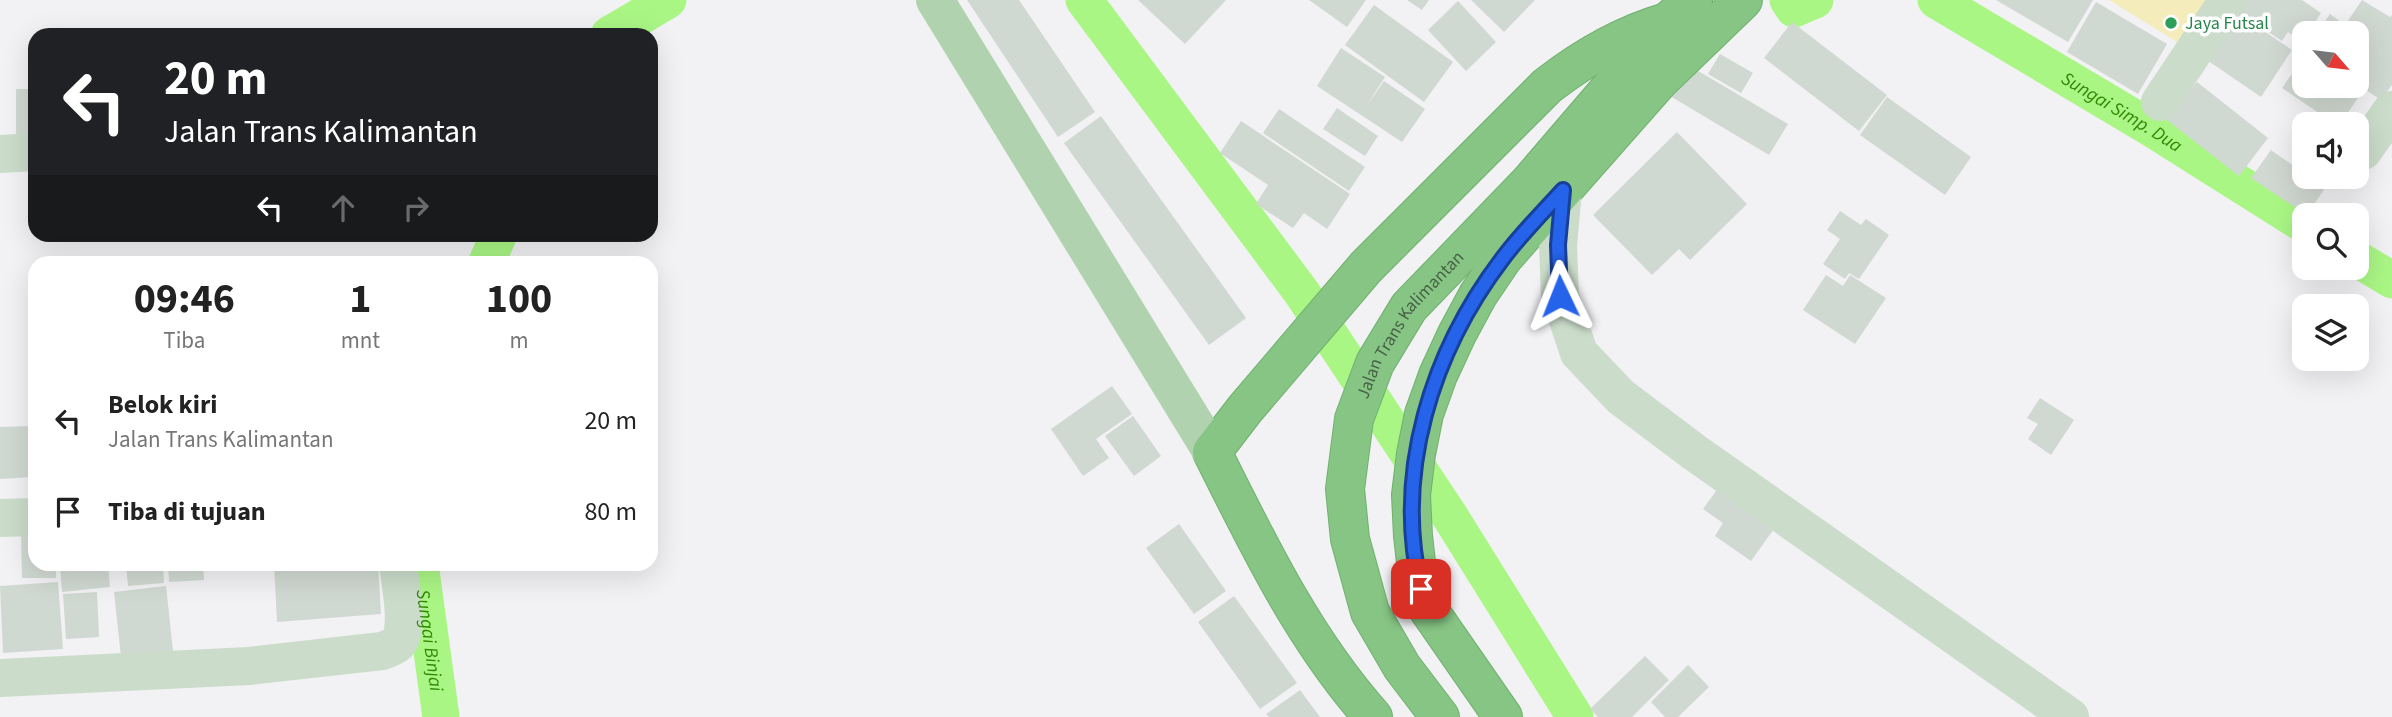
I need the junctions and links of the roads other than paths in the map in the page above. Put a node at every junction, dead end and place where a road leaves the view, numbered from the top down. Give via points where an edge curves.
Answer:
1 (935, 0) edge
2 (1744, 0) edge
3 (2228, 0) edge
4 (1680, 11) edge
5 (2160, 102) dead end
6 (2392, 110) edge
7 (2369, 143) edge
8 (28, 152) edge
9 (0, 154) edge
10 (1548, 193) junction
11 (1212, 452) junction
12 (28, 517) edge
13 (0, 519) edge
14 (399, 571) edge
15 (0, 678) edge
16 (1373, 717) edge
17 (1440, 717) edge
18 (1503, 717) edge
19 (2070, 717) edge

1 - 11 main road
2 - 10 highway, Jalan Trans Kalimantan
3 - 5 street
4 - 10 highway, Jalan Trans Kalimantan
4 - 11 highway via 1573,65 1546,86 1366,267
6 - 7 street
8 - 9 street
10 - 17 highway, Jalan Trans Kalimantan via 1409,307 1375,363 1354,419 1345,488 1350,540 1370,612 1402,667
10 - 18 highway, Jalan Trans Kalimantan via 1478,295 1438,374 1424,414 1412,495 1412,536 1426,606
10 - 19 street via 1558,245 1560,296 1579,353 1621,397
11 - 16 highway via 1270,567 1348,689
12 - 13 street
14 - 15 street via 402,635 397,644 382,650 249,666

